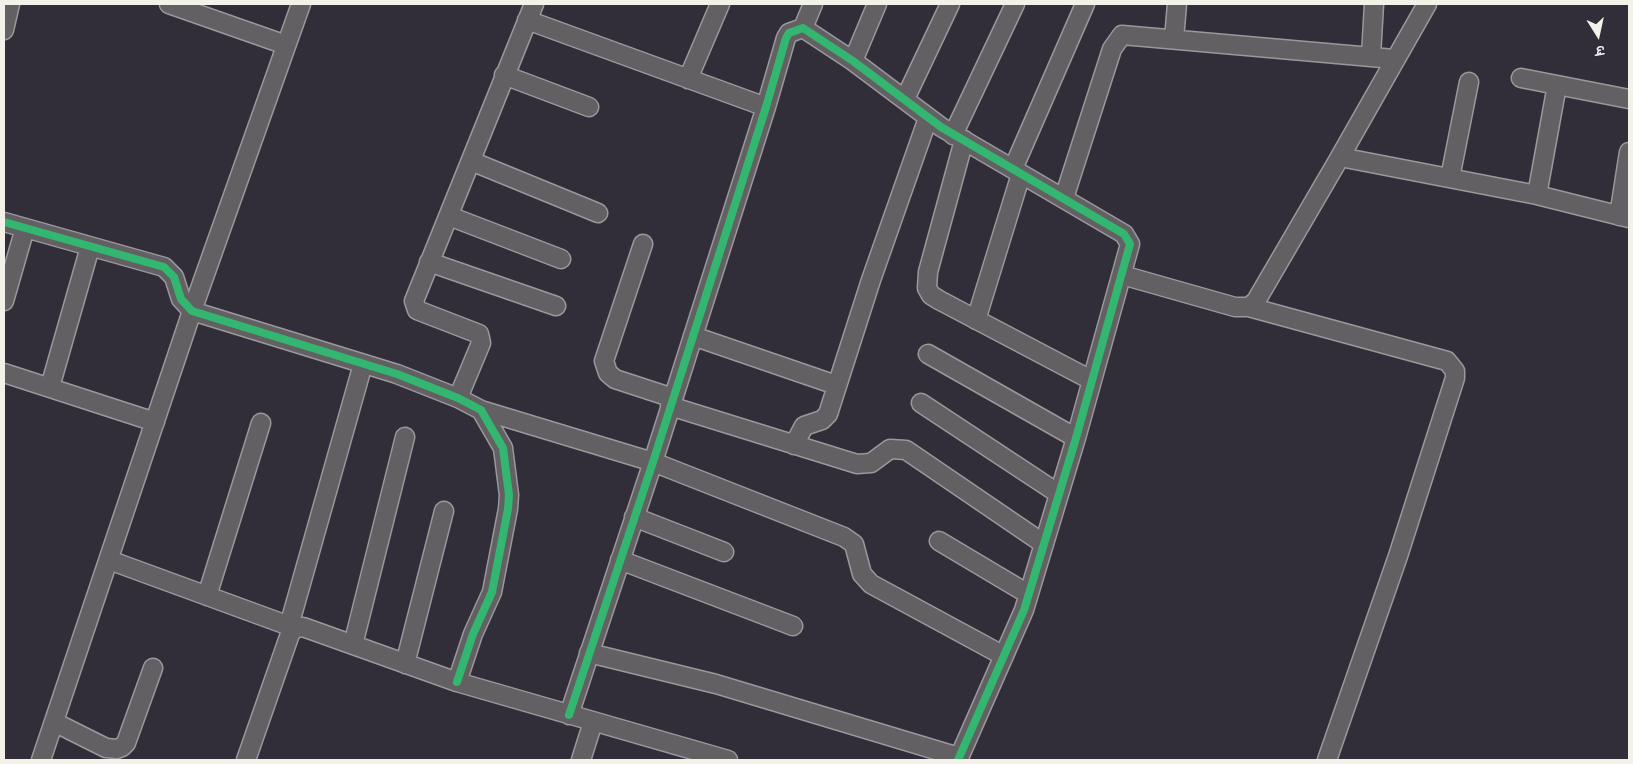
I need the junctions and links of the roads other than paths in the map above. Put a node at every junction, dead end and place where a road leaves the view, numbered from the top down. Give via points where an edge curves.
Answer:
1 (10, 4) edge
2 (169, 4) edge
3 (301, 4) edge
4 (720, 4) edge
5 (813, 4) edge
6 (877, 4) edge
7 (950, 4) edge
8 (1015, 4) edge
9 (1086, 4) edge
10 (1177, 4) edge
11 (1374, 4) edge
12 (1427, 4) edge
13 (530, 12) edge
14 (803, 28) junction
15 (4, 30) edge
16 (1174, 39) junction
17 (286, 45) junction
18 (1372, 56) junction
19 (1394, 60) junction
20 (853, 61) junction
21 (504, 75) junction
22 (1520, 78) dead end
23 (688, 80) junction
24 (1469, 82) dead end
25 (1557, 85) junction
26 (905, 98) junction
27 (1629, 99) edge
28 (589, 107) dead end
29 (766, 107) junction
30 (928, 118) junction
31 (959, 138) junction
32 (1629, 152) edge
33 (1340, 157) junction
34 (471, 161) junction
35 (1017, 171) junction
36 (1450, 178) junction
37 (1537, 195) junction
38 (1064, 198) junction
39 (598, 213) dead end
40 (449, 216) junction
41 (1624, 217) edge
42 (4, 222) edge
43 (25, 228) junction
44 (643, 244) dead end
45 (90, 247) junction
46 (561, 259) dead end
47 (430, 262) junction
48 (1122, 275) junction
49 (4, 301) edge
50 (556, 306) dead end
51 (1249, 307) junction
52 (192, 311) junction
53 (976, 320) junction
54 (692, 336) junction
55 (928, 354) dead end
56 (363, 364) junction
57 (4, 373) edge
58 (1090, 380) junction
59 (836, 385) junction
60 (50, 388) junction
61 (458, 398) junction
62 (671, 402) junction
63 (921, 403) dead end
64 (481, 410) junction
65 (155, 422) junction
66 (261, 423) dead end
67 (405, 437) dead end
68 (1076, 438) junction
69 (794, 445) junction
70 (653, 462) junction
71 (1059, 494) junction
72 (444, 511) dead end
73 (634, 517) junction
74 (939, 542) dead end
75 (1044, 544) junction
76 (724, 552) dead end
77 (109, 560) junction
78 (620, 560) junction
79 (1028, 594) junction
80 (207, 596) junction
81 (793, 626) dead end
82 (292, 627) junction
83 (353, 645) junction
84 (589, 654) junction
85 (1004, 656) junction
86 (405, 664) junction
87 (153, 668) dead end
88 (457, 682) junction
89 (569, 715) junction
90 (54, 722) junction
91 (592, 722) junction
92 (958, 758) edge
93 (41, 760) edge
94 (246, 760) edge
95 (581, 760) edge
96 (728, 760) edge
97 (1327, 760) edge

1 - 15 street
2 - 17 street
3 - 17 street
4 - 23 street
5 - 14 street
6 - 20 street
7 - 26 street
8 - 31 street
9 - 35 street
10 - 16 street
11 - 18 street
12 - 19 street
13 - 21 street
13 - 23 street
14 - 20 street
14 - 29 street via 789,33 786,38
16 - 18 street
16 - 38 street via 1128,34 1116,42
17 - 52 street
18 - 19 street
19 - 33 street
20 - 26 street
21 - 28 street
21 - 34 street
22 - 25 street
23 - 29 street
24 - 36 street
25 - 27 street
25 - 37 street
26 - 30 street
29 - 54 street
30 - 31 street
30 - 59 street
31 - 35 street
31 - 53 street via 927,288 939,300
32 - 41 street
33 - 36 street
33 - 51 street via 1256,301
34 - 39 street
34 - 40 street
35 - 38 street
35 - 53 street
36 - 37 street
37 - 41 street
38 - 48 street via 1128,238 1130,248
40 - 46 street
40 - 47 street
42 - 43 street
43 - 45 street
43 - 49 street
44 - 62 street via 604,361 608,373 615,379
45 - 52 street via 168,270 174,277 181,299
45 - 60 street
47 - 50 street
47 - 61 street via 415,296 417,310 475,331 481,338
48 - 51 street via 1235,307
48 - 58 street
51 - 97 street via 1447,361 1455,371 1398,556
52 - 56 street
52 - 65 street
53 - 58 street
54 - 59 street
54 - 62 street
55 - 68 street
56 - 61 street
56 - 82 street
57 - 60 street
58 - 68 street
59 - 69 street via 825,418 804,426
60 - 65 street
61 - 64 street
62 - 69 street
62 - 70 street
63 - 71 street
64 - 70 street
64 - 88 street via 503,448 508,509 492,592
65 - 77 street
66 - 80 street
67 - 83 street
68 - 71 street
69 - 75 street via 863,465 890,449 906,450
70 - 73 street
70 - 85 street via 851,540 857,550 862,574 871,584
71 - 75 street
72 - 86 street
73 - 76 street
73 - 78 street
74 - 79 street
75 - 79 street
77 - 80 street
77 - 90 street
78 - 81 street
78 - 84 street
79 - 85 street
80 - 82 street
82 - 83 street via 308,628
82 - 94 street
83 - 86 street
84 - 89 street
84 - 92 street via 716,684
85 - 92 street
86 - 88 street
87 - 90 street via 122,747 106,748
88 - 89 street
89 - 91 street
90 - 93 street
91 - 95 street
91 - 96 street

